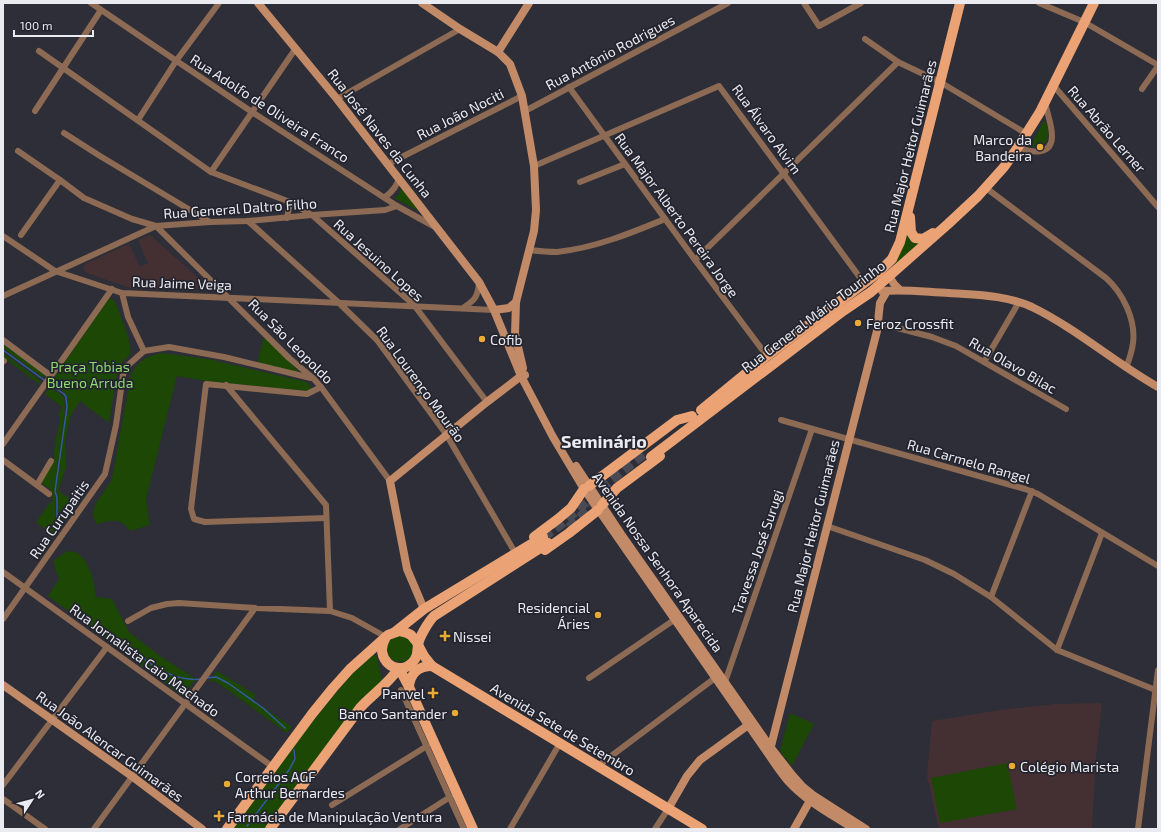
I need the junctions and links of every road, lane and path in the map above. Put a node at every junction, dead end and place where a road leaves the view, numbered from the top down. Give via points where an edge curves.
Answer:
1 (91, 3) edge
2 (219, 3) edge
3 (258, 3) edge
4 (422, 3) edge
5 (528, 3) edge
6 (728, 3) edge
7 (804, 3) edge
8 (861, 3) edge
9 (960, 3) edge
10 (1039, 3) edge
11 (1094, 3) edge
12 (101, 10) junction
13 (1084, 22) junction
14 (460, 29) junction
15 (865, 39) dead end
16 (296, 48) junction
17 (39, 51) dead end
18 (498, 52) junction
19 (176, 62) junction
20 (898, 62) junction
21 (1158, 66) edge
22 (62, 67) junction
23 (940, 82) junction
24 (1053, 85) junction
25 (569, 87) junction
26 (1142, 89) dead end
27 (522, 96) junction
28 (337, 99) junction
29 (1045, 102) junction
30 (34, 111) dead end
31 (252, 112) junction
32 (525, 112) junction
33 (138, 120) junction
34 (64, 133) dead end
35 (1027, 134) junction
36 (604, 136) junction
37 (1018, 147) junction
38 (18, 151) dead end
39 (388, 164) junction
40 (625, 164) junction
41 (534, 166) junction
42 (211, 172) junction
43 (784, 173) junction
44 (399, 178) junction
45 (60, 180) junction
46 (580, 182) dead end
47 (986, 188) junction
48 (385, 197) junction
49 (290, 202) junction
50 (910, 204) junction
51 (397, 206) junction
52 (1158, 207) edge
53 (312, 215) junction
54 (287, 218) junction
55 (665, 219) junction
56 (248, 221) junction
57 (210, 222) junction
58 (948, 224) junction
59 (156, 226) junction
60 (439, 229) junction
61 (22, 235) dead end
62 (3, 236) edge
63 (529, 250) junction
64 (695, 260) junction
65 (56, 271) junction
66 (889, 276) junction
67 (479, 282) junction
68 (864, 283) junction
69 (112, 289) junction
70 (900, 290) junction
71 (887, 291) junction
72 (122, 292) junction
73 (871, 292) junction
74 (3, 296) edge
75 (228, 297) junction
76 (338, 302) junction
77 (516, 302) junction
78 (880, 302) junction
79 (1019, 302) junction
80 (414, 305) junction
81 (462, 308) junction
82 (494, 310) junction
83 (878, 323) junction
84 (3, 340) edge
85 (144, 351) junction
86 (767, 356) junction
87 (984, 362) junction
88 (1126, 368) junction
89 (523, 375) junction
90 (50, 377) junction
91 (313, 378) junction
92 (226, 385) junction
93 (1158, 387) edge
94 (321, 388) junction
95 (487, 402) junction
96 (1066, 409) dead end
97 (694, 419) junction
98 (781, 420) dead end
99 (812, 429) junction
100 (446, 434) junction
101 (850, 439) junction
102 (3, 444) edge
103 (649, 454) tunnel mouth
104 (3, 460) edge
105 (51, 461) dead end
106 (390, 481) junction
107 (37, 485) junction
108 (587, 488) junction
109 (1032, 491) junction
110 (49, 494) dead end
111 (600, 507) junction
112 (326, 518) junction
113 (828, 526) junction
114 (1102, 533) junction
115 (546, 540) tunnel mouth
116 (513, 549) junction
117 (1158, 566) edge
118 (3, 572) edge
119 (493, 572) junction
120 (25, 588) junction
121 (992, 597) junction
122 (255, 608) junction
123 (424, 609) junction
124 (330, 612) junction
125 (3, 619) edge
126 (674, 620) junction
127 (128, 621) dead end
128 (425, 631) junction
129 (390, 634) junction
130 (418, 645) junction
131 (107, 647) junction
132 (1058, 650) junction
133 (432, 666) junction
134 (1158, 670) edge
135 (401, 672) junction
136 (588, 678) dead end
137 (715, 678) junction
138 (725, 682) junction
139 (3, 685) edge
140 (405, 688) junction
141 (1157, 690) edge
142 (186, 704) junction
143 (419, 711) junction
144 (52, 720) junction
145 (416, 723) junction
146 (750, 723) junction
147 (560, 743) junction
148 (427, 746) junction
149 (770, 752) junction
150 (598, 766) junction
151 (273, 767) junction
152 (133, 777) junction
153 (3, 785) edge
154 (450, 797) junction
155 (812, 798) junction
156 (3, 799) edge
157 (332, 805) dead end
158 (455, 808) joint
159 (668, 809) junction
160 (468, 827) edge
161 (45, 829) edge
162 (94, 829) edge
163 (202, 829) edge
164 (227, 829) edge
165 (270, 829) edge
166 (400, 829) edge
167 (510, 829) edge
168 (656, 829) edge
169 (702, 829) edge
170 (794, 829) edge
171 (854, 829) edge
172 (866, 829) edge
173 (1138, 829) edge

1 - 12 street, Rua Adolfo de Oliveira Franco
2 - 19 street
3 - 16 main road, Rua José Naves da Cunha
4 - 14 main road, Avenida Nossa Senhora Aparecida
5 - 18 main road
6 - 25 street, Rua Antônio Rodrigues
7 - 8 street via 819,26
9 - 23 main road, Rua Major Heitor Guimarães
10 - 13 street
11 - 13 main road, Rua General Mário Tourinho
12 - 19 street, Rua Adolfo de Oliveira Franco
12 - 22 street
13 - 21 street
13 - 24 main road, Rua General Mário Tourinho
14 - 18 main road, Avenida Nossa Senhora Aparecida
14 - 28 street
15 - 20 street
16 - 28 main road, Rua José Naves da Cunha
16 - 31 street
17 - 22 street, Rua Jesuino Lopes
18 - 27 main road, Avenida Nossa Senhora Aparecida via 510,64
19 - 31 street, Rua Adolfo de Oliveira Franco
19 - 33 street
20 - 23 street
20 - 43 street
21 - 26 street
22 - 30 street
22 - 33 street, Rua Jesuino Lopes
23 - 35 street
23 - 50 main road, Rua Major Heitor Guimarães
24 - 29 main road, Rua General Mário Tourinho
24 - 52 street, Rua Abrão Lerner
25 - 32 street, Rua Antônio Rodrigues
25 - 36 street, Rua Major Alberto Pereira Jorge
27 - 32 main road, Avenida Nossa Senhora Aparecida
27 - 39 street, Rua João Nociti
28 - 39 main road, Rua José Naves da Cunha
29 - 35 main road, Rua General Mário Tourinho
29 - 37 street via 1052,136 1050,145 1039,152 1030,152
31 - 42 street
31 - 48 street, Rua Adolfo de Oliveira Franco
32 - 41 main road, Avenida Nossa Senhora Aparecida
33 - 42 street, Rua Jesuino Lopes
34 - 57 street
35 - 37 main road, Rua General Mário Tourinho
36 - 40 street, Rua Major Alberto Pereira Jorge
36 - 41 street, Rua Álvaro Alvim
36 - 43 street, Rua Álvaro Alvim via 719,86
37 - 47 main road, Rua General Mário Tourinho
38 - 45 street, Rua São Leopoldo
39 - 44 main road, Rua José Naves da Cunha
40 - 46 street
40 - 55 street, Rua Major Alberto Pereira Jorge
41 - 63 main road, Avenida Nossa Senhora Aparecida via 536,210
42 - 49 street, Rua Jesuino Lopes
43 - 64 street
43 - 68 street, Rua Álvaro Alvim
44 - 48 street
44 - 60 main road, Rua José Naves da Cunha
45 - 59 street, Rua São Leopoldo via 84,198 132,219
45 - 61 street
47 - 58 main road, Rua General Mário Tourinho
47 - 88 street via 1116,288 1129,313 1133,332 1133,344
48 - 51 street, Rua Adolfo de Oliveira Franco
49 - 53 street, Rua Jesuino Lopes
49 - 54 street
50 - 58 main road via 911,232 915,238 923,239
50 - 68 main road, Rua Major Heitor Guimarães via 895,254 884,268
51 - 53 street, Rua General Daltro Filho via 385,210
51 - 60 street, Rua Adolfo de Oliveira Franco
53 - 54 street, Rua General Daltro Filho
53 - 80 street, Rua Jesuino Lopes
54 - 56 street, Rua General Daltro Filho
55 - 63 street via 594,245 557,252
55 - 64 street, Rua Major Alberto Pereira Jorge
56 - 57 street, Rua General Daltro Filho
56 - 76 street, Rua Lourenço Mourão
57 - 59 street, Rua General Daltro Filho
58 - 66 main road, Rua General Mário Tourinho
59 - 65 street, Rua General Daltro Filho
59 - 75 street, Rua São Leopoldo
60 - 67 main road, Rua José Naves da Cunha
62 - 65 street, Rua Jaime Veiga
63 - 77 main road, Avenida Nossa Senhora Aparecida
64 - 86 street, Rua Major Alberto Pereira Jorge
65 - 69 street, Rua Jaime Veiga
65 - 74 street, Rua General Daltro Filho
66 - 70 main road
66 - 73 main road, Rua General Mário Tourinho
67 - 81 street via 476,297
67 - 82 main road, Rua José Naves da Cunha
68 - 73 main road, Rua Álvaro Alvim
68 - 86 main road, Rua General Mário Tourinho
69 - 72 street, Rua Jaime Veiga
69 - 90 street
70 - 71 main road
70 - 79 main road via 992,296
71 - 73 main road
71 - 78 main road, Rua Major Heitor Guimarães
72 - 75 street, Rua Jaime Veiga
72 - 85 street via 128,317
73 - 78 main road
73 - 97 main road, Rua General Mário Tourinho
75 - 76 street, Rua Jaime Veiga
75 - 91 street, Rua São Leopoldo via 289,358
76 - 80 street, Rua Jaime Veiga
76 - 100 street, Rua Lourenço Mourão via 377,340
77 - 82 main road via 509,308
77 - 89 main road, Avenida Nossa Senhora Aparecida via 515,334
78 - 83 main road, Rua Major Heitor Guimarães
79 - 87 street
79 - 88 main road via 1052,318
80 - 81 street, Rua Jaime Veiga
80 - 95 street, Rua Jesuino Lopes
81 - 82 street, Rua Jaime Veiga
82 - 89 main road, Rua José Naves da Cunha
83 - 87 street, Rua Olavo Bilac via 945,341
83 - 101 main road, Rua Major Heitor Guimarães
84 - 90 street
85 - 91 street via 169,347
85 - 120 street, Rua Curupaitis via 126,367 123,375 116,425 105,474
86 - 97 main road, Rua General Mário Tourinho
87 - 96 street, Rua Olavo Bilac
88 - 93 main road
89 - 95 main road
89 - 108 main road, Avenida Nossa Senhora Aparecida via 553,437
90 - 102 street
91 - 94 street, Rua São Leopoldo
92 - 94 street via 307,394
92 - 112 street via 326,505
92 - 112 street via 206,384 191,509 194,519 205,522
94 - 106 street, Rua São Leopoldo
95 - 100 main road
97 - 103 main road, Rua General Mário Tourinho
97 - 108 main road via 677,420
97 - 111 main road via 689,434 617,488
98 - 99 street, Rua Carmelo Rangel
99 - 101 street, Rua Carmelo Rangel
99 - 138 street, Travessa José Surugi
100 - 106 main road
100 - 116 street, Rua Lourenço Mourão
101 - 109 street, Rua Carmelo Rangel
101 - 113 main road, Rua Major Heitor Guimarães
104 - 107 street
105 - 107 street
106 - 123 main road, Rua São Leopoldo via 407,569
107 - 110 street
108 - 111 main road, Avenida Nossa Senhora Aparecida
108 - 116 main road via 575,504 558,519 541,533
109 - 114 street, Rua Carmelo Rangel
109 - 121 street
111 - 119 main road via 570,533 522,565
111 - 126 main road, Avenida Nossa Senhora Aparecida
111 - 138 main road, Avenida Nossa Senhora Aparecida
112 - 124 street
113 - 121 street via 925,560
113 - 149 main road, Rua Major Heitor Guimarães
114 - 117 street, Rua Carmelo Rangel
114 - 132 street
115 - 119 main road
116 - 119 main road
118 - 120 street, Rua Jornalista Caio Machado
119 - 123 main road
119 - 128 main road via 434,616 428,622
120 - 125 street, Rua Curupaitis
120 - 131 street, Rua Jornalista Caio Machado
121 - 132 street
122 - 124 street
122 - 127 street via 167,604 151,608
122 - 142 street
123 - 128 main road
123 - 129 main road
124 - 129 street
126 - 136 street
126 - 137 main road, Avenida Nossa Senhora Aparecida
128 - 130 main road
129 - 130 main road via 407,632
129 - 135 main road via 382,644 382,655 389,664
129 - 151 main road via 332,688
130 - 133 main road, Avenida Sete de Setembro
130 - 135 main road via 415,659
131 - 142 street, Rua Jornalista Caio Machado
131 - 144 street
132 - 141 street
133 - 140 main road via 425,666 416,672
133 - 147 main road, Avenida Sete de Setembro
134 - 141 street
135 - 140 main road
135 - 165 main road via 371,695 360,708
137 - 146 main road, Avenida Nossa Senhora Aparecida
137 - 150 street
138 - 146 main road, Avenida Nossa Senhora Aparecida
139 - 144 main road, Rua João Alencar Guimarães
140 - 143 main road
140 - 145 street
141 - 173 street
142 - 151 street, Rua Jornalista Caio Machado
142 - 152 street
143 - 145 main road
143 - 160 main road
144 - 152 main road, Rua João Alencar Guimarães
144 - 153 street
145 - 148 street
146 - 149 main road, Avenida Nossa Senhora Aparecida
146 - 159 main road via 700,760 687,776
147 - 150 main road, Avenida Sete de Setembro
147 - 167 street
148 - 154 street
148 - 157 street
149 - 155 main road, Avenida Nossa Senhora Aparecida
150 - 159 main road, Avenida Sete de Setembro
151 - 164 main road
152 - 162 street
152 - 163 main road, Rua João Alencar Guimarães
154 - 158 street
154 - 166 street
155 - 170 main road
155 - 171 main road, Avenida Nossa Senhora Aparecida
155 - 172 main road, Avenida Nossa Senhora Aparecida
156 - 161 street
158 - 160 main road
159 - 168 street
159 - 169 main road, Avenida Sete de Setembro

